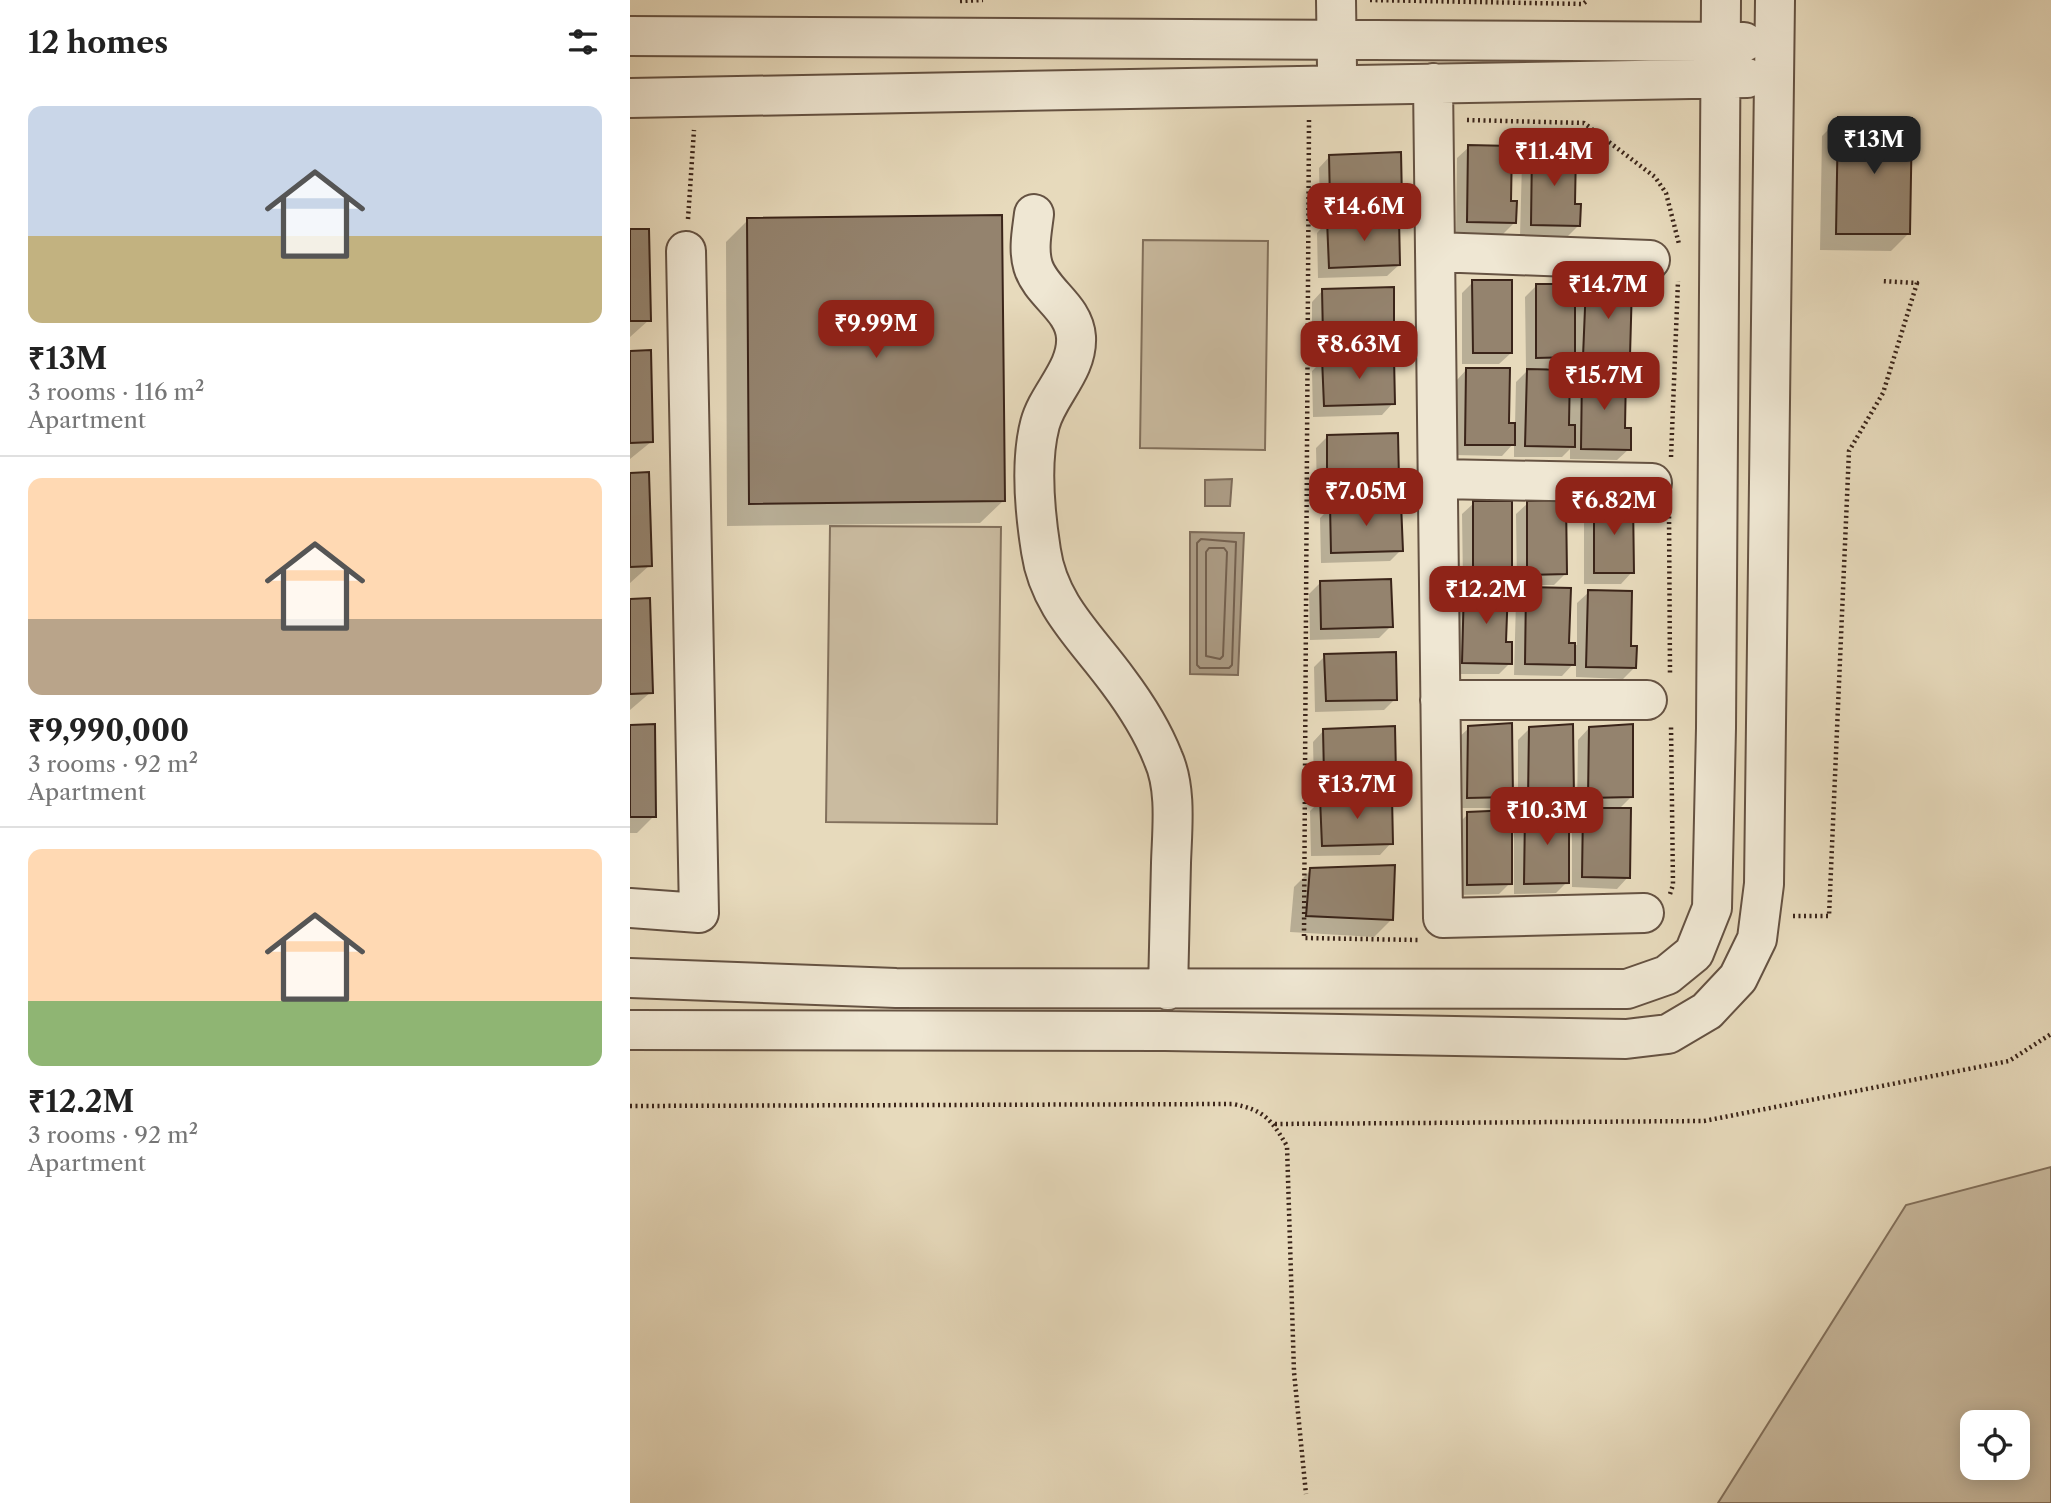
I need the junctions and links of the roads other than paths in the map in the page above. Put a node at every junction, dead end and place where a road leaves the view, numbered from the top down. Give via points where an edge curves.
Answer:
1 (1336, 0) edge
2 (1721, 0) edge
3 (1774, 0) edge
4 (630, 36) edge
5 (1337, 41) junction
6 (1721, 60) junction
7 (1774, 60) junction
8 (1433, 83) junction
9 (1337, 85) junction
10 (630, 98) edge
11 (1034, 214) dead end
12 (686, 251) road end
13 (1435, 251) junction
14 (1669, 264) road end
15 (1438, 479) junction
16 (1664, 485) road end
17 (1769, 499) junction
18 (1718, 505) junction
19 (1440, 700) junction
20 (1663, 700) road end
21 (630, 908) edge
22 (1654, 909) road end
23 (1694, 953) junction
24 (630, 978) edge
25 (1738, 978) junction
26 (1442, 989) junction
27 (1168, 990) junction
28 (630, 1030) edge
29 (1441, 1036) junction

1 - 5 street
2 - 6 street
3 - 7 street
4 - 5 street
5 - 6 street
5 - 9 street
6 - 7 street
6 - 8 street
6 - 18 street
7 - 17 street
8 - 9 street
8 - 13 street
9 - 10 street
11 - 27 street via 1030,247 1034,268 1071,317 1076,336 1069,370 1040,425 1036,455 1041,552 1052,593 1145,719 1165,761 1172,801
12 - 21 street via 699,913
13 - 14 street
13 - 15 street
15 - 16 street
15 - 19 street
17 - 18 street
17 - 25 street via 1764,884 1757,939
18 - 23 street via 1712,908
19 - 20 street
19 - 22 street via 1443,918
23 - 25 street
23 - 26 street via 1667,975 1627,989
24 - 27 street via 896,988
25 - 29 street via 1707,1011 1668,1034 1626,1039
26 - 27 street
26 - 29 street
28 - 29 street

